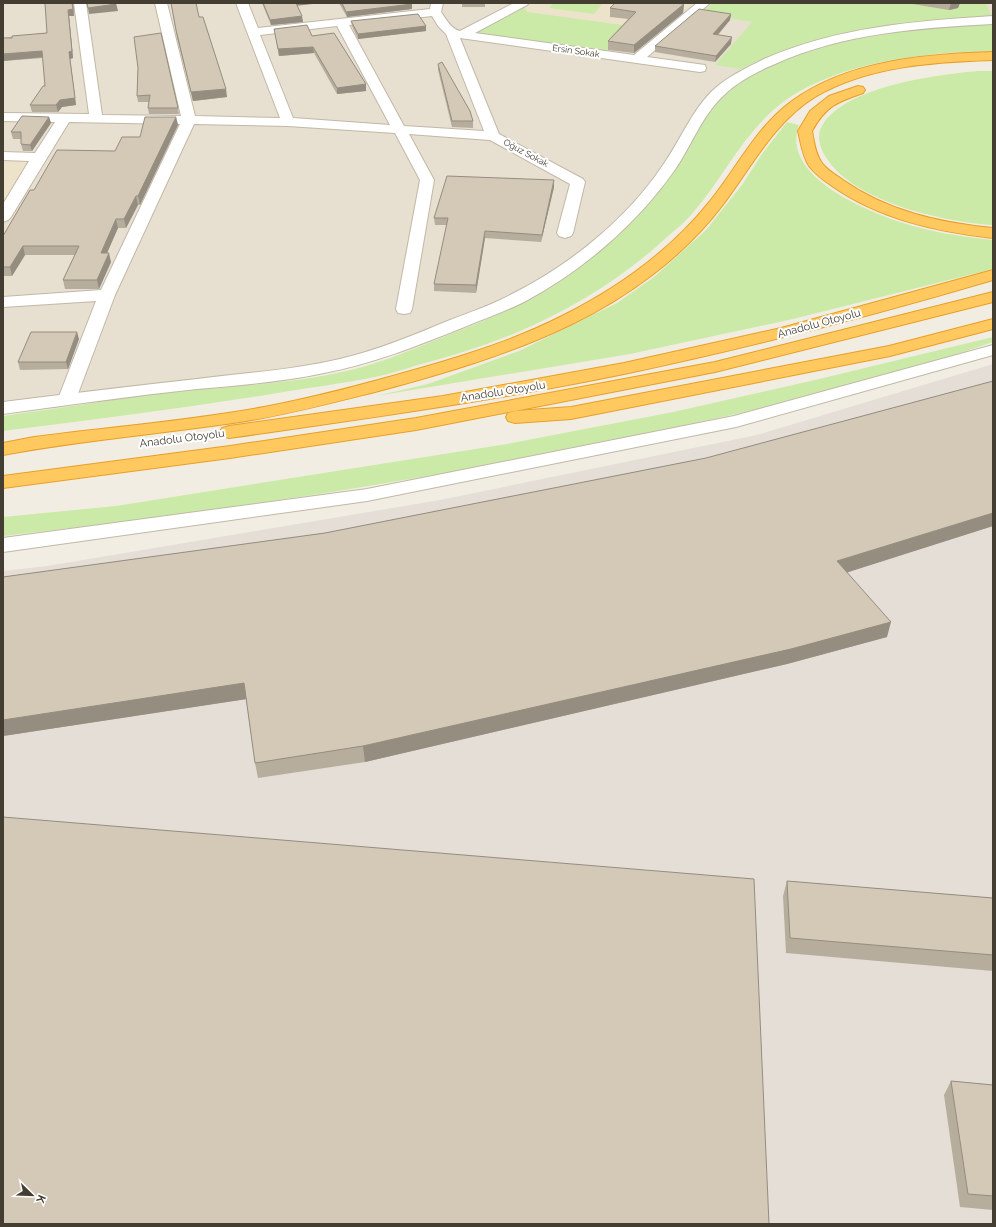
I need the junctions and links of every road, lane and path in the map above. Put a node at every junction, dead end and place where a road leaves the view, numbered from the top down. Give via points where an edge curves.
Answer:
1 (80, 3) edge
2 (161, 3) edge
3 (242, 3) edge
4 (523, 3) edge
5 (704, 3) edge
6 (436, 7) edge
7 (993, 20) edge
8 (341, 22) junction
9 (252, 32) junction
10 (457, 34) junction
11 (993, 56) edge
12 (637, 59) junction
13 (993, 66) edge
14 (700, 68) dead end
15 (3, 117) edge
16 (64, 119) junction
17 (96, 119) junction
18 (189, 120) junction
19 (288, 122) junction
20 (398, 129) junction
21 (493, 136) junction
22 (3, 156) edge
23 (39, 157) junction
24 (3, 217) edge
25 (564, 232) dead end
26 (993, 233) edge
27 (993, 275) edge
28 (107, 295) junction
29 (993, 297) edge
30 (3, 302) edge
31 (404, 309) dead end
32 (993, 324) edge
33 (993, 350) edge
34 (67, 399) junction
35 (3, 408) edge
36 (416, 424) junction
37 (3, 449) edge
38 (3, 459) edge
39 (3, 482) edge
40 (3, 545) edge

1 - 17 street
2 - 18 street
3 - 9 street
4 - 10 street
5 - 12 street
6 - 8 street
6 - 10 street, Oğuz Sokak via 442,23
7 - 34 street via 894,27 854,34 816,43 743,74 714,97 668,168 639,204 602,242 552,278 517,299 444,329 376,354 326,368
8 - 9 street
8 - 20 street
9 - 19 street
10 - 12 street, Ersin Sokak
10 - 21 street, Oğuz Sokak
11 - 37 highway via 934,60 887,68 844,79 810,95 770,128 714,207 686,237 635,280 568,319 479,357 339,396 244,415
12 - 14 street, Ersin Sokak
13 - 26 highway via 914,74 872,85 834,99 815,114 805,131 810,153 818,168 856,196 892,211 949,227
15 - 16 street
16 - 17 street
16 - 23 street
17 - 18 street
18 - 19 street
18 - 28 street
19 - 20 street
20 - 21 street
20 - 31 street via 427,180
21 - 25 street, Oğuz Sokak via 578,182
22 - 23 street
23 - 24 street
27 - 38 highway, Anadolu Otoyolu via 758,340 570,379 221,434
28 - 30 street
28 - 34 street
29 - 36 highway, Anadolu Otoyolu via 715,367
32 - 36 highway via 890,351 570,413
33 - 40 street via 736,421 366,495
34 - 35 street
36 - 39 highway, Anadolu Otoyolu

